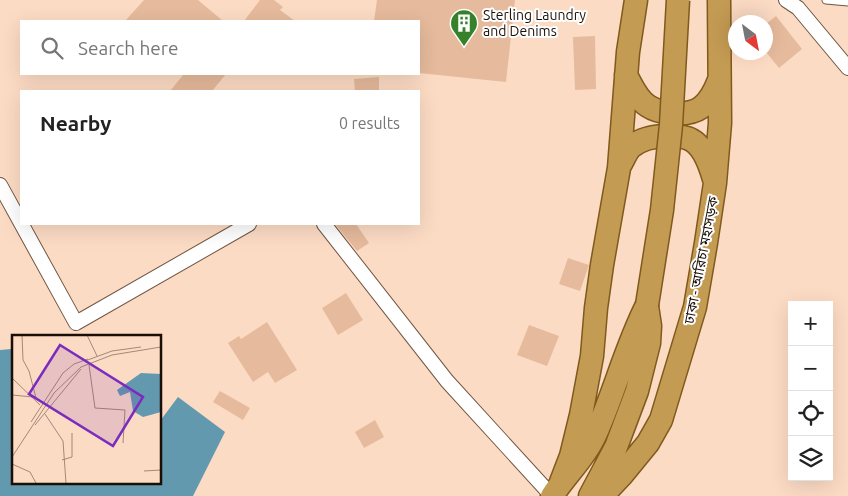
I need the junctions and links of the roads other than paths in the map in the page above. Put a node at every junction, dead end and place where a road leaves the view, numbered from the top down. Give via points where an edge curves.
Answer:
1 (636, 0) edge
2 (678, 0) edge
3 (719, 0) edge
4 (786, 0) edge
5 (826, 0) edge
6 (848, 2) edge
7 (848, 68) edge
8 (626, 74) junction
9 (720, 80) junction
10 (618, 168) junction
11 (715, 183) junction
12 (0, 185) edge
13 (20, 221) edge
14 (22, 225) edge
15 (247, 225) edge
16 (325, 225) edge
17 (647, 305) junction
18 (555, 491) edge
19 (590, 496) edge
20 (602, 496) edge

1 - 8 highway
2 - 17 highway, bridge via 671,125
3 - 9 highway, ঢাকা - আরিচা মহাসড়ক
4 - 7 street via 798,8
5 - 6 lane
8 - 9 highway via 636,94 647,106 675,113 694,112 705,105
8 - 10 highway
9 - 11 highway, ঢাকা - আরিচা মহাসড়ক
10 - 11 highway via 630,149 641,140 671,136 688,138 698,146 710,165
10 - 18 highway via 582,415 571,456
11 - 20 highway, ঢাকা - আরিচা মহাসড়ক via 695,307 661,420 648,443
12 - 13 street
14 - 15 street via 76,323
16 - 18 street via 447,382
17 - 18 highway via 632,336 596,435
17 - 19 highway via 649,343 637,391 616,447

